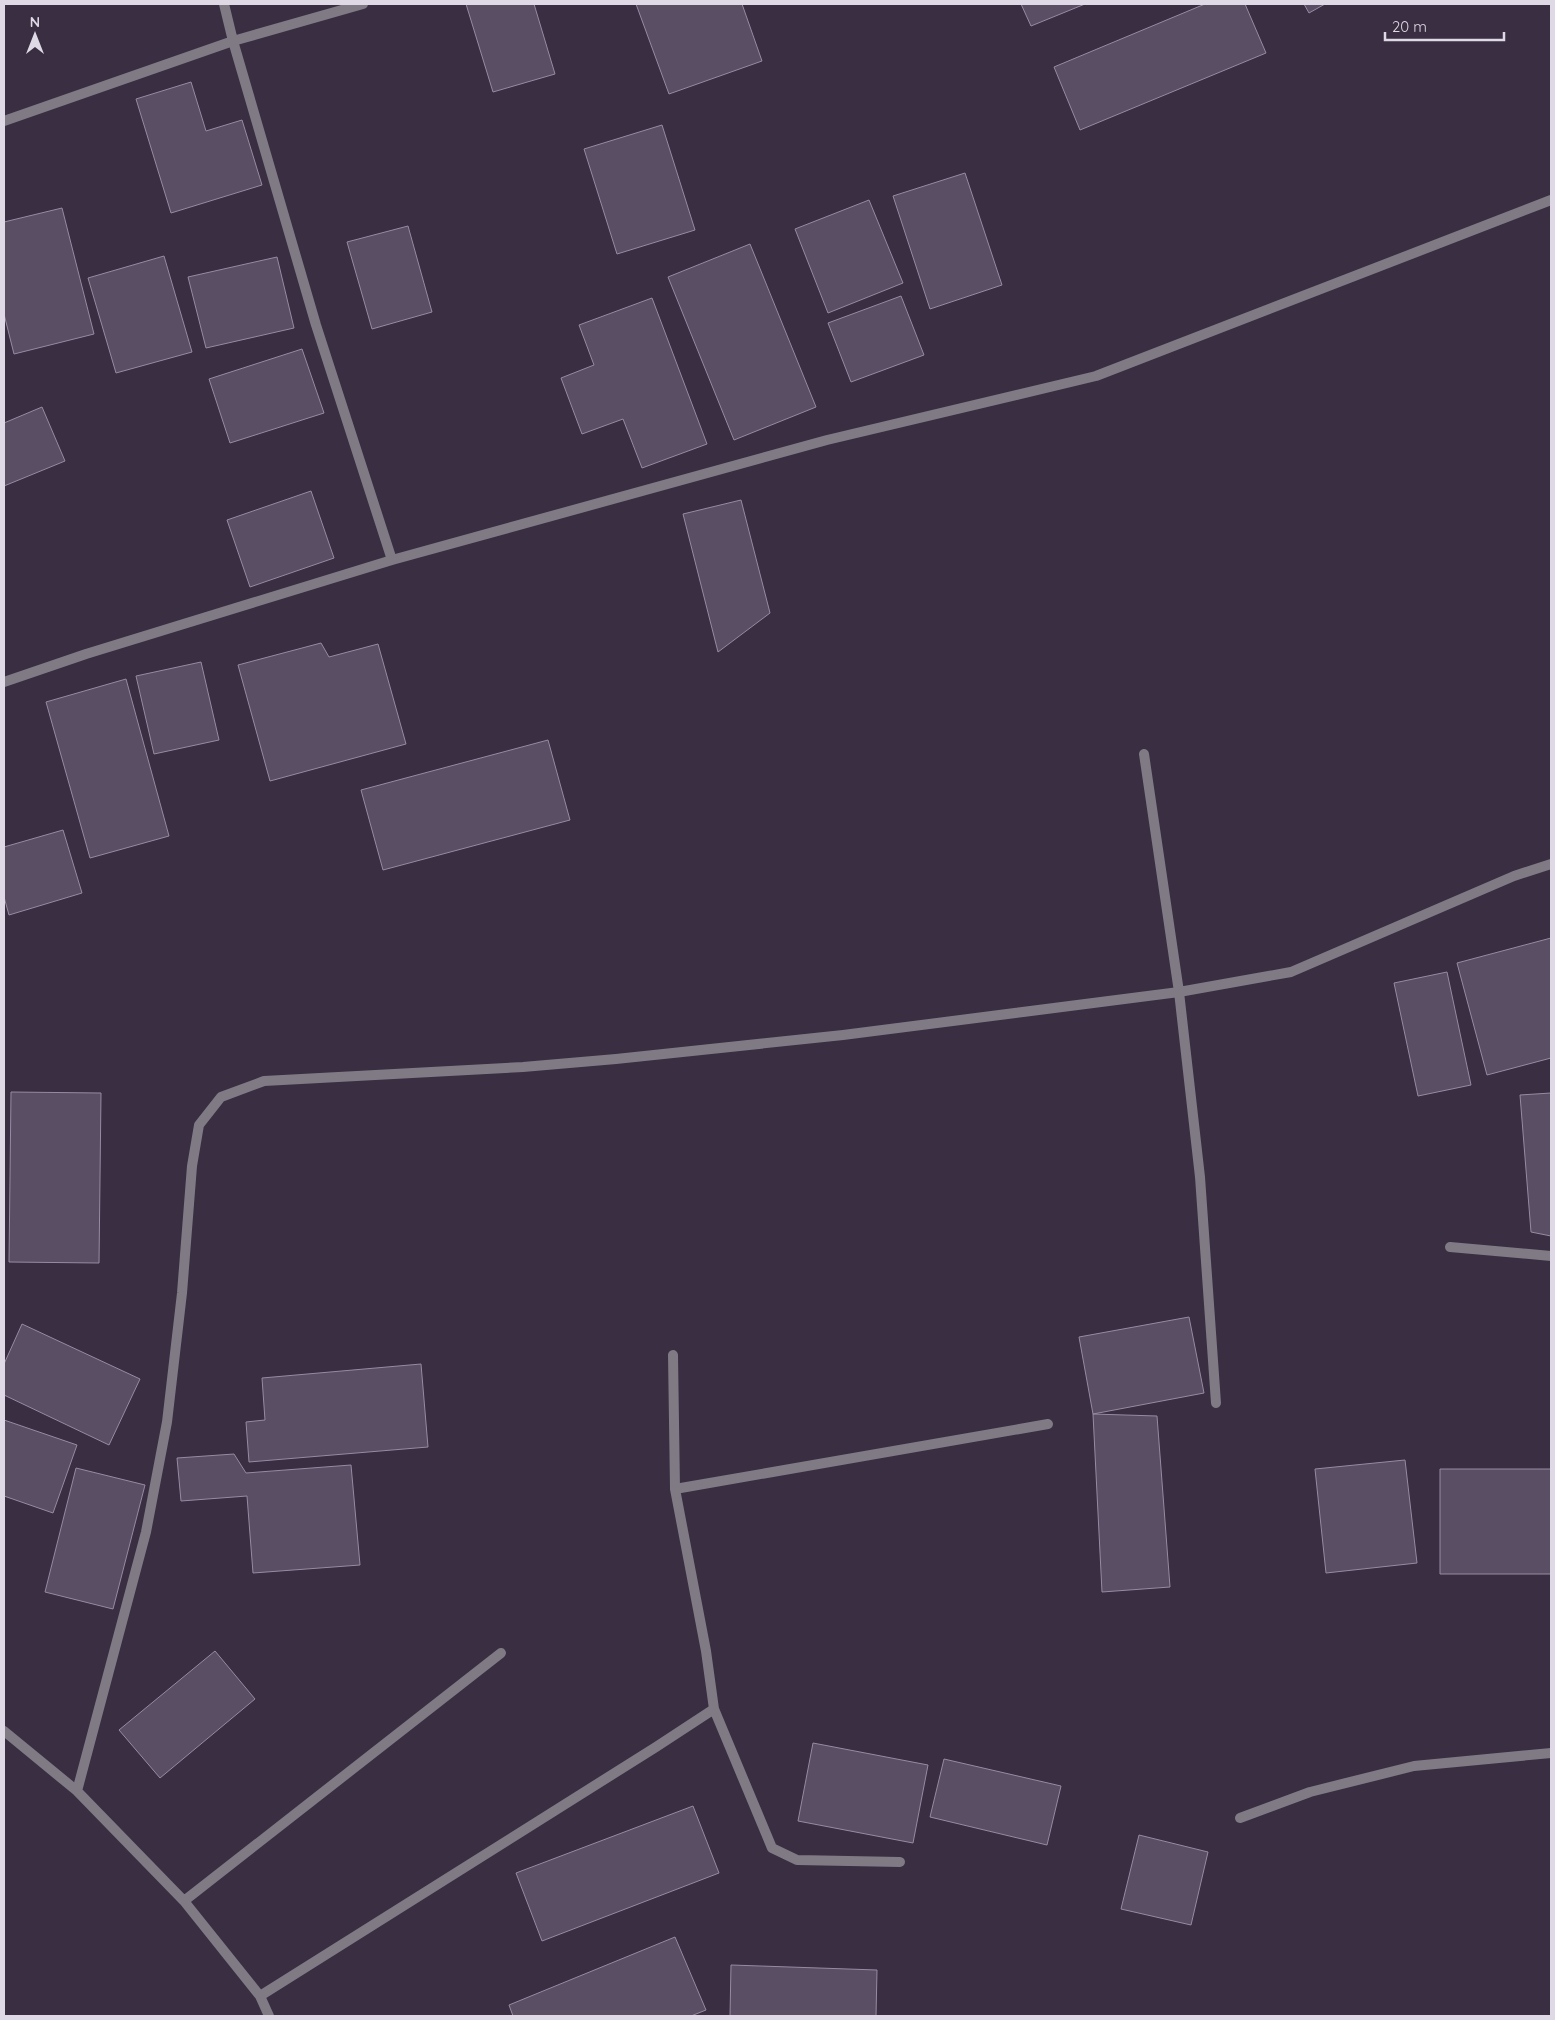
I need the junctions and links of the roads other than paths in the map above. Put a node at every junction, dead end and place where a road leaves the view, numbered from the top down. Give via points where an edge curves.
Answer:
1 (224, 4) edge
2 (363, 4) edge
3 (233, 41) junction
4 (4, 122) edge
5 (1551, 200) edge
6 (392, 560) junction
7 (4, 682) edge
8 (1144, 754) dead end
9 (1551, 864) edge
10 (1180, 992) junction
11 (1450, 1247) dead end
12 (1551, 1256) edge
13 (673, 1354) dead end
14 (1216, 1403) dead end
15 (1048, 1424) dead end
16 (675, 1488) junction
17 (502, 1653) dead end
18 (714, 1709) junction
19 (4, 1730) edge
20 (1551, 1753) edge
21 (77, 1791) junction
22 (1240, 1818) dead end
23 (900, 1862) dead end
24 (184, 1901) junction
25 (260, 1996) junction
26 (269, 2016) edge

1 - 3 street
2 - 3 street
3 - 4 street
3 - 6 street via 316,325
5 - 6 street via 1096,376 827,440
6 - 7 street
8 - 10 street
9 - 10 street via 1514,876 1292,972
10 - 14 street via 1200,1177
10 - 21 street via 843,1035 616,1059 264,1081 221,1097 199,1125 192,1166 167,1422 146,1532
11 - 12 street
13 - 16 street
15 - 16 street
16 - 18 street
17 - 24 street
18 - 23 street via 772,1848 797,1860
18 - 25 street
19 - 21 street
20 - 22 street via 1414,1766 1310,1792
21 - 24 street
24 - 25 street
25 - 26 street

